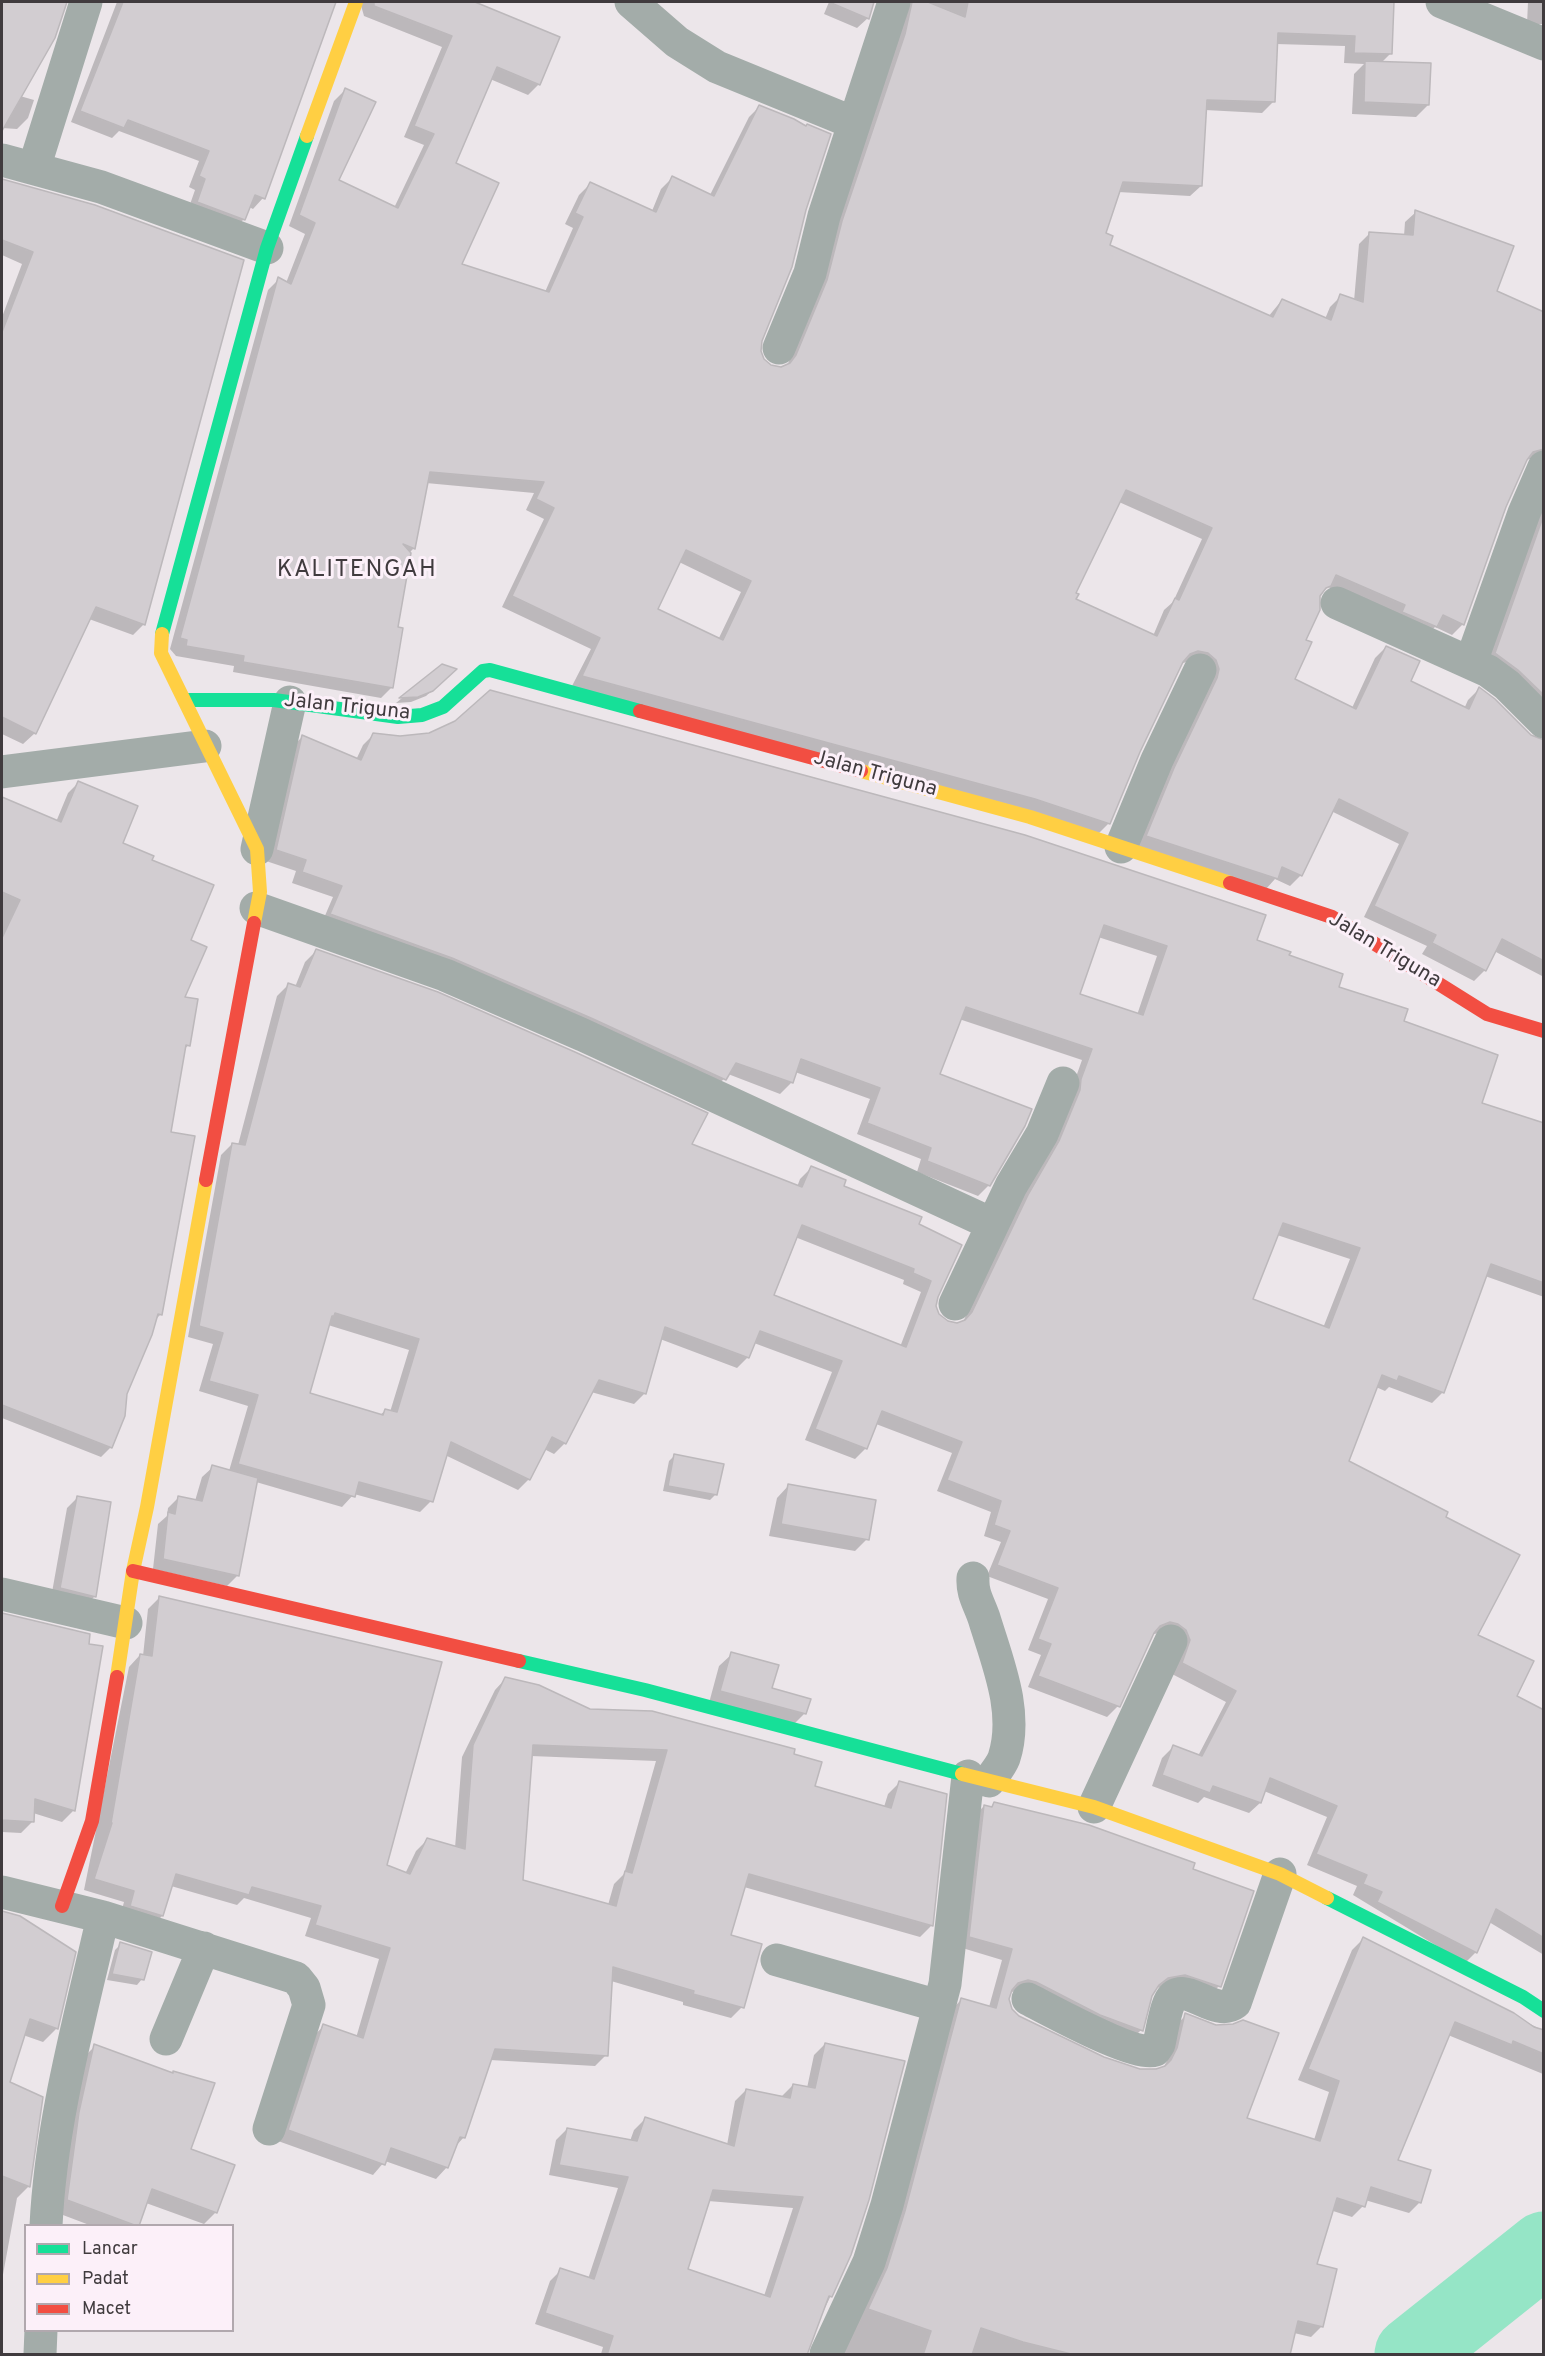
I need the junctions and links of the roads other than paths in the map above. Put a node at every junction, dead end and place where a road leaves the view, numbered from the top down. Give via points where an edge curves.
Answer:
1 (86, 2) edge
2 (356, 2) edge
3 (631, 2) edge
4 (894, 2) edge
5 (1450, 3) edge
6 (1544, 44) edge
7 (854, 123) junction
8 (2, 160) edge
9 (34, 168) junction
10 (267, 248) junction
11 (779, 348) dead end
12 (1544, 467) edge
13 (1337, 603) dead end
14 (1471, 662) junction
15 (1200, 670) dead end
16 (186, 700) junction
17 (290, 702) junction
18 (1544, 722) edge
19 (205, 746) junction
20 (2, 772) edge
21 (1121, 847) junction
22 (257, 849) junction
23 (256, 908) junction
24 (1544, 1031) edge
25 (1062, 1083) dead end
26 (992, 1224) junction
27 (955, 1304) dead end
28 (133, 1571) junction
29 (973, 1578) dead end
30 (2, 1594) edge
31 (126, 1623) junction
32 (1171, 1641) dead end
33 (978, 1779) junction
34 (1094, 1807) junction
35 (1280, 1874) junction
36 (2, 1892) edge
37 (62, 1906) junction
38 (104, 1917) junction
39 (204, 1948) junction
40 (777, 1960) dead end
41 (1028, 1999) dead end
42 (939, 2006) junction
43 (1544, 2011) edge
44 (166, 2039) dead end
45 (269, 2129) dead end
46 (46, 2224) edge
47 (41, 2332) edge
48 (40, 2355) edge
49 (826, 2355) edge

1 - 9 street
2 - 10 street
3 - 7 street via 678,42 717,67
4 - 7 street
5 - 6 street
7 - 11 street via 810,273
8 - 9 street
9 - 10 street via 101,187
10 - 16 street via 161,638 161,653
12 - 14 street
13 - 14 street
14 - 18 street via 1507,685
15 - 21 street
16 - 17 street, Jalan Triguna
16 - 19 street
17 - 21 street, Jalan Triguna via 398,717 422,715 443,707 483,671 490,670 1030,817
17 - 22 street
19 - 20 street
19 - 22 street
21 - 24 street, Jalan Triguna via 1332,917 1487,1014
22 - 23 street via 260,892
23 - 26 street via 445,975
23 - 28 street
25 - 26 street via 1042,1134
26 - 27 street
28 - 31 street
28 - 33 street via 645,1690
29 - 33 street via 975,1599 1005,1683 1007,1717 1003,1760
30 - 31 street
31 - 37 street via 92,1821
32 - 34 street
33 - 34 street
33 - 42 street
34 - 35 street
35 - 41 street via 1236,2003 1220,2008 1185,1992 1177,1994 1169,2001 1160,2044 1155,2050 1143,2052 1098,2034
35 - 43 street
36 - 37 street
37 - 38 street
38 - 39 street
38 - 46 street via 62,2094
39 - 44 street
39 - 45 street via 296,1978 304,1988 309,2005
40 - 42 street
42 - 49 street via 869,2262
47 - 48 street

